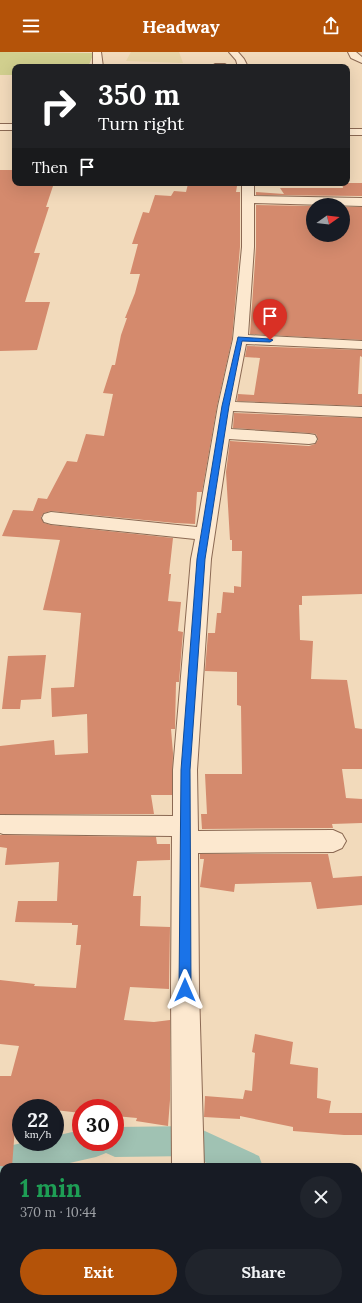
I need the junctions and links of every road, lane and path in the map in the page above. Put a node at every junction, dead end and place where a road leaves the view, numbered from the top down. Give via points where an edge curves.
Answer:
1 (97, 52) edge
2 (233, 52) edge
3 (352, 52) edge
4 (362, 60) edge
5 (98, 64) edge
6 (242, 64) edge
7 (0, 127) edge
8 (12, 127) edge
9 (350, 132) edge
10 (362, 132) edge
11 (248, 195) edge
12 (306, 207) edge
13 (353, 207) edge
14 (240, 339) junction
15 (362, 345) edge
16 (226, 406) junction
17 (362, 412) edge
18 (222, 433) junction
19 (310, 439) dead end
20 (51, 518) dead end
21 (205, 534) junction
22 (3, 824) dead end
23 (186, 834) junction
24 (333, 840) dead end
25 (188, 1163) edge

1 - 5 street
2 - 6 street
3 - 4 street
7 - 8 street
9 - 10 street
11 - 12 street
11 - 13 street
11 - 14 street via 248,247
14 - 15 street
14 - 16 street
16 - 17 street
16 - 18 street
18 - 19 street
18 - 21 street
20 - 21 street
21 - 23 street via 186,770
22 - 23 street
23 - 24 street
23 - 25 street

